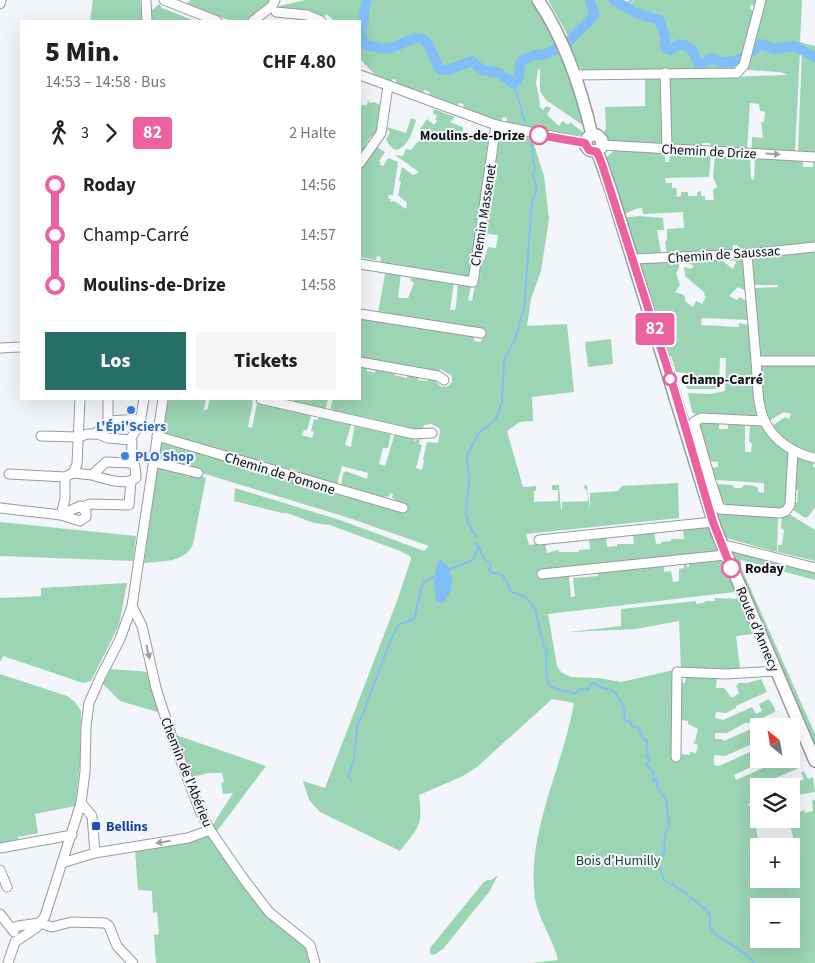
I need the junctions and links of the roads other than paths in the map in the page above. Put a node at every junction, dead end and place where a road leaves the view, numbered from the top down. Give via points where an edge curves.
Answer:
1 (1, 0) edge
2 (146, 0) edge
3 (164, 0) edge
4 (275, 0) edge
5 (538, 0) edge
6 (760, 0) edge
7 (0, 4) edge
8 (184, 4) edge
9 (276, 12) dead end
10 (147, 20) edge
11 (215, 20) edge
12 (254, 20) edge
13 (319, 20) edge
14 (665, 73) junction
15 (361, 75) edge
16 (575, 75) junction
17 (388, 86) junction
18 (496, 125) junction
19 (588, 139) junction
20 (600, 148) junction
21 (667, 149) junction
22 (815, 157) edge
23 (361, 162) edge
24 (815, 247) edge
25 (747, 254) junction
26 (633, 260) junction
27 (361, 264) edge
28 (361, 314) edge
29 (481, 333) dead end
30 (20, 347) edge
31 (0, 348) edge
32 (815, 361) edge
33 (361, 362) edge
34 (756, 362) junction
35 (444, 380) dead end
36 (80, 400) edge
37 (108, 400) edge
38 (144, 400) edge
39 (163, 400) edge
40 (266, 400) edge
41 (141, 419) junction
42 (108, 421) junction
43 (765, 421) junction
44 (95, 434) junction
45 (432, 434) dead end
46 (42, 436) dead end
47 (158, 436) junction
48 (78, 437) junction
49 (130, 440) junction
50 (793, 451) junction
51 (815, 458) edge
52 (153, 462) junction
53 (131, 463) junction
54 (198, 473) dead end
55 (10, 474) dead end
56 (92, 474) junction
57 (69, 475) junction
58 (130, 482) junction
59 (83, 507) junction
60 (0, 508) edge
61 (403, 508) dead end
62 (61, 516) junction
63 (713, 522) junction
64 (539, 540) dead end
65 (724, 551) junction
66 (815, 568) edge
67 (542, 574) dead end
68 (132, 606) junction
69 (776, 670) junction
70 (676, 757) dead end
71 (815, 762) edge
72 (81, 803) junction
73 (210, 830) junction
74 (72, 835) junction
75 (0, 848) edge
76 (95, 853) junction
77 (62, 863) junction
78 (0, 870) edge
79 (6, 887) dead end
80 (0, 914) edge
81 (40, 923) junction
82 (13, 928) junction
83 (15, 942) junction
84 (8, 963) edge
85 (134, 963) edge
86 (315, 963) edge

1 - 7 street
2 - 10 street
3 - 8 street
4 - 12 street
5 - 16 main road
6 - 14 street via 743,68 735,73
8 - 11 street
9 - 13 street via 307,15
14 - 16 street
14 - 21 street
15 - 17 street
16 - 19 main road
17 - 18 street
17 - 23 street via 381,133
18 - 19 street
18 - 27 street, Chemin Massenet via 473,282
19 - 20 main road via 600,137
20 - 21 street, Chemin de Drize
20 - 26 main road, Route d'Annecy
21 -> 22 street, Chemin de Drize
24 - 25 street, Chemin de Saussac
25 - 26 street, Chemin de Saussac
25 - 34 street
26 - 63 main road, Route d'Annecy
28 - 29 street
30 - 31 street
32 - 34 street
33 - 35 street via 438,376
34 - 43 street via 758,396
36 - 48 street
37 - 42 street
38 - 41 street
39 - 47 street
40 - 45 street via 414,434
41 - 42 street
41 - 49 street
42 - 44 street
43 - 50 street
43 - 50 street via 701,418 694,422 720,509 786,511 790,505
44 - 48 street
44 - 49 street
46 - 48 street
47 - 52 street
47 - 61 street, Chemin de Pomone
48 - 57 street via 77,464
49 - 53 street
50 - 51 street
52 - 54 street
52 - 68 street
53 - 56 street via 106,462
53 - 58 street via 135,466 136,478
55 - 57 street
56 - 57 street
56 - 58 street via 104,480
57 - 62 street
58 - 59 street via 128,505 90,504
59 - 62 street via 76,506
59 - 62 street via 86,512 83,520
60 - 62 street
63 - 64 street
63 - 65 main road, Route d'Annecy
65 - 66 street via 729,546
65 - 67 street
65 - 69 main road, Route d'Annecy
68 - 72 street via 90,703
68 -> 73 street, Chemin de l'Abérieu via 142,626 171,735
69 - 70 street via 708,674 677,672
69 - 71 main road, Route d'Annecy
72 - 74 street
72 - 76 street via 92,816
73 -> 76 street via 188,838
73 - 86 street, Chemin de l'Abérieu via 269,912 310,945
74 - 75 street
74 - 77 street
76 - 77 street
77 - 81 street
78 - 79 street
80 - 82 street
81 - 82 street
81 - 83 street
81 - 85 street via 52,927 71,922 105,923 117,946
82 - 83 street
83 - 84 street

